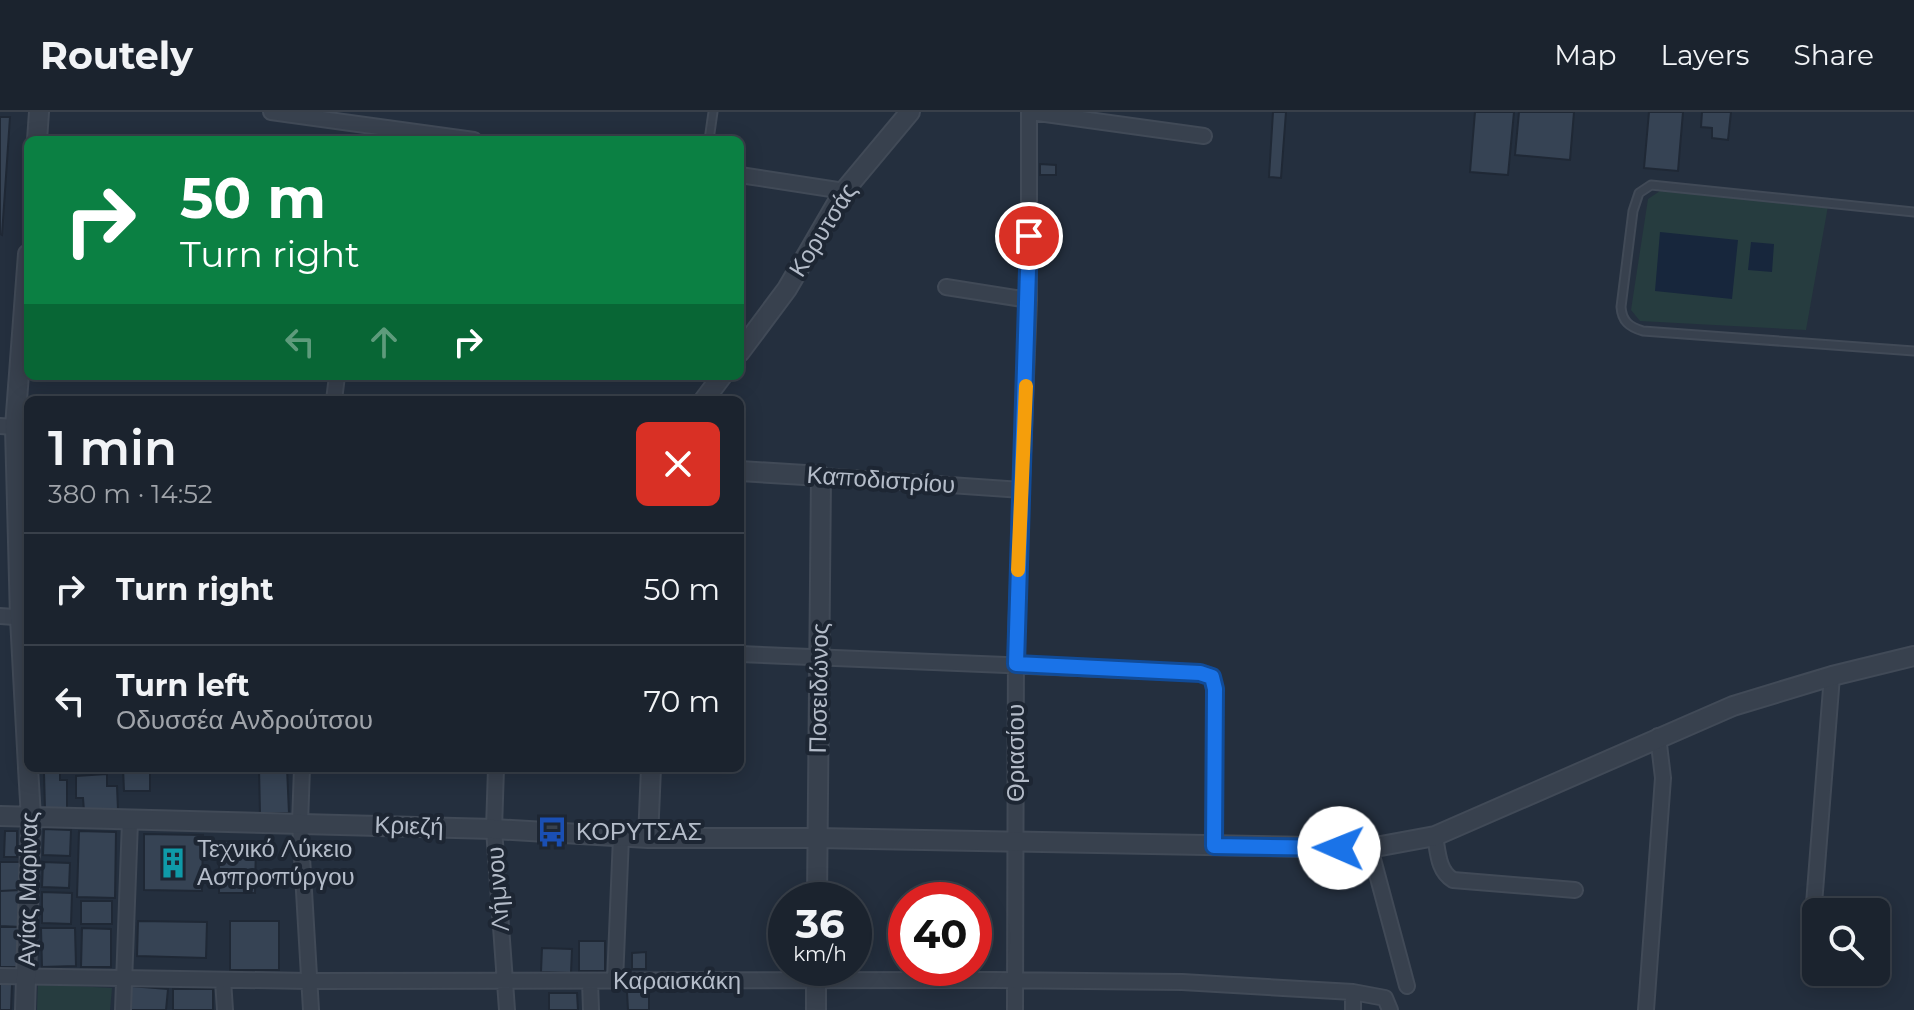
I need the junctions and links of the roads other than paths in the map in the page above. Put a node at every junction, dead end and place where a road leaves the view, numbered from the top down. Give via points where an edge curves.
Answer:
1 (39, 112) edge
2 (271, 112) edge
3 (713, 112) edge
4 (910, 112) edge
5 (1030, 112) edge
6 (359, 126) edge
7 (37, 136) edge
8 (441, 136) edge
9 (710, 136) edge
10 (1204, 136) dead end
11 (744, 176) edge
12 (844, 191) junction
13 (1914, 212) edge
14 (946, 287) dead end
15 (1029, 300) junction
16 (24, 303) edge
17 (744, 347) edge
18 (1914, 351) edge
19 (14, 427) edge
20 (744, 471) edge
21 (821, 476) junction
22 (1021, 490) junction
23 (0, 616) edge
24 (24, 618) edge
25 (744, 654) edge
26 (1914, 656) edge
27 (819, 658) junction
28 (1016, 664) junction
29 (1832, 676) junction
30 (1658, 736) junction
31 (28, 772) edge
32 (302, 772) edge
33 (496, 772) edge
34 (651, 772) edge
35 (0, 816) edge
36 (31, 817) junction
37 (130, 821) junction
38 (300, 823) junction
39 (494, 829) junction
40 (1435, 836) junction
41 (621, 837) junction
42 (648, 838) junction
43 (817, 838) junction
44 (1015, 841) junction
45 (1214, 846) junction
46 (1370, 848) junction
47 (817, 882) edge
48 (1575, 890) dead end
49 (1814, 898) edge
50 (0, 976) edge
51 (27, 976) junction
52 (768, 976) edge
53 (872, 976) edge
54 (125, 978) junction
55 (223, 980) junction
56 (1015, 980) junction
57 (309, 981) junction
58 (504, 981) junction
59 (590, 981) junction
60 (615, 981) junction
61 (816, 986) edge
62 (1407, 986) dead end
63 (1353, 992) junction
64 (25, 1010) edge
65 (123, 1010) edge
66 (225, 1010) edge
67 (311, 1010) edge
68 (507, 1010) edge
69 (591, 1010) edge
70 (816, 1010) edge
71 (1015, 1010) edge
72 (1353, 1010) edge
73 (1390, 1010) edge
74 (1646, 1010) edge

1 - 7 street
2 - 6 street
3 - 9 lane
4 - 12 street, Κορυτσάς
5 - 10 street
5 - 15 street, Θριασίου
6 - 8 street
11 - 12 street
12 - 17 street, Κορυτσάς via 787,289
13 - 18 lane via 1651,185 1639,193 1633,211 1621,307 1627,323 1643,331
14 - 15 street
15 - 22 street, Θριασίου
16 - 19 street, Αγίας Μαρίνας
19 - 24 street, Αγίας Μαρίνας
20 - 21 street, Καποδιστρίου
21 - 22 street, Καποδιστρίου
21 - 27 street, Ποσειδώνος
22 - 28 street, Θριασίου
23 - 24 street
25 - 27 street
26 - 29 street, Κριεζή
27 - 28 street
27 - 43 street, Ποσειδώνος
28 - 44 street, Θριασίου
28 - 45 street via 1212,677
29 - 30 street, Κριεζή
29 - 49 street
30 - 40 street, Κριεζή
30 - 74 street via 1663,778
31 - 36 street, Αγίας Μαρίνας
32 - 38 street
33 - 39 street, Λήμνου
34 - 42 street
35 - 36 street, Κριεζή
36 - 37 street, Κριεζή
36 - 51 street, Αγίας Μαρίνας
37 - 38 street, Κριεζή
37 - 54 street
38 - 39 street, Κριεζή
38 - 57 street
39 - 41 street, Κριεζή
39 - 58 street, Λήμνου
40 - 46 street, Κριεζή
40 - 48 street via 1441,868 1453,880
41 - 42 street, Κριεζή
41 - 60 street
42 - 43 street, Κριεζή
43 - 44 street, Κριεζή
43 - 47 street, Ποσειδώνος
44 - 45 street, Κριεζή
44 - 56 street, Θριασίου
45 - 46 street, Κριεζή
46 - 62 street
50 - 51 street, Καραισκάκη
51 - 54 street, Καραισκάκη
51 - 64 street, Αγίας Μαρίνας
52 - 60 street, Καραισκάκη
53 - 56 street, Καραισκάκη
54 - 55 street, Καραισκάκη
54 - 65 street
55 - 57 street, Καραισκάκη
55 - 66 street
56 - 63 street, Καραισκάκη
56 - 71 street, Θριασίου
57 - 58 street, Καραισκάκη
57 - 67 street
58 - 59 street, Καραισκάκη
58 - 68 street, Λήμνου
59 - 60 street, Καραισκάκη
59 - 69 street
61 - 70 street
63 - 72 street
63 - 73 street, Καραισκάκη via 1385,998

